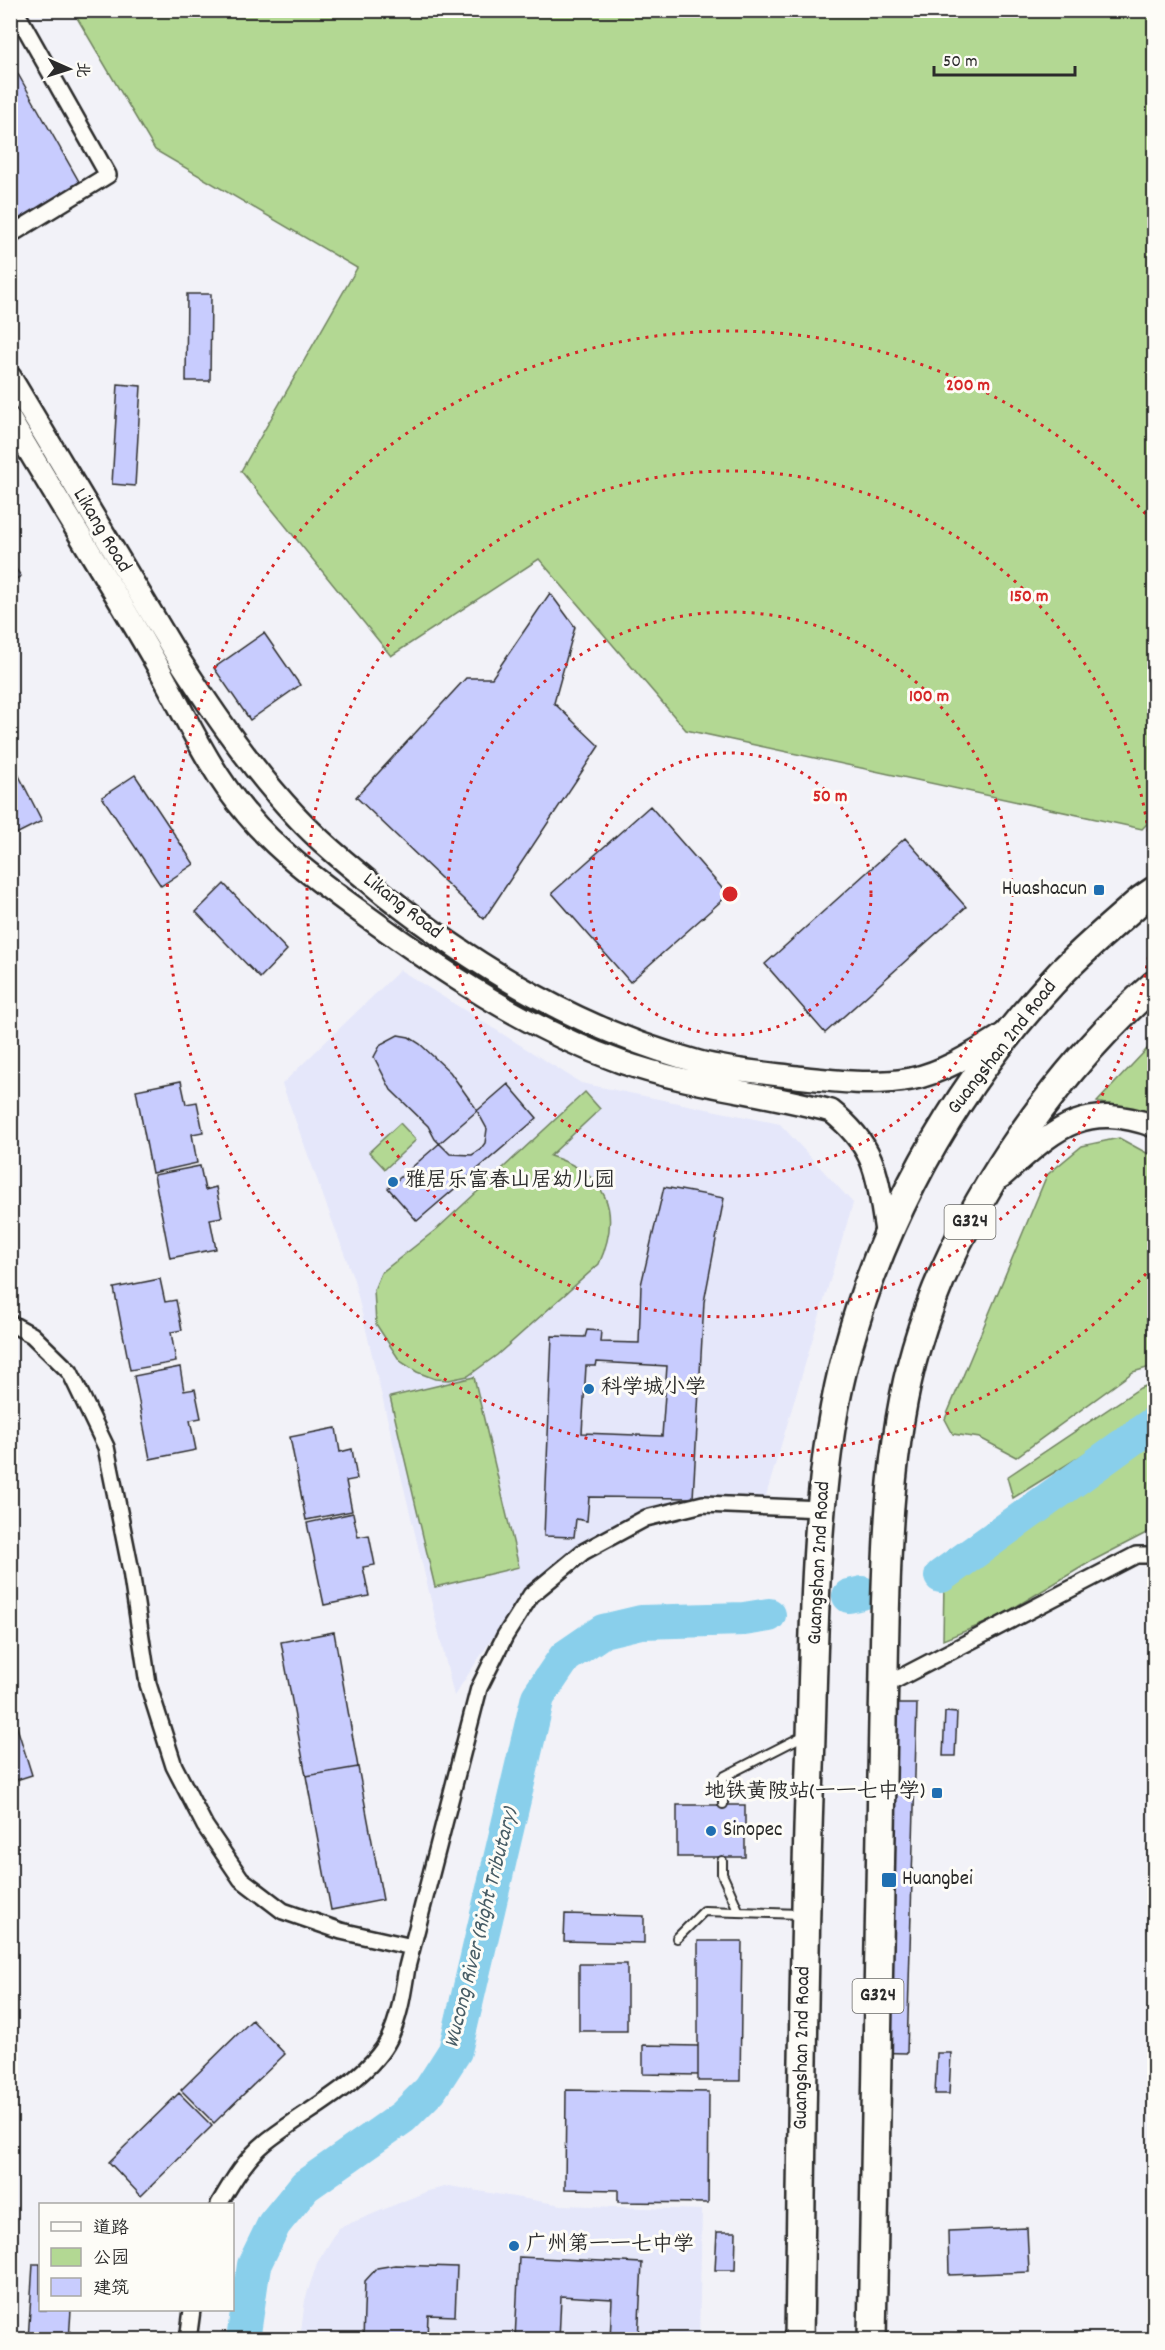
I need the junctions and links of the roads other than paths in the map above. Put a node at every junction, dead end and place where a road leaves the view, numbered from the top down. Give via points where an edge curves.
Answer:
1 (15, 10) edge
2 (10, 235) edge
3 (10, 377) edge
4 (10, 419) edge
5 (1150, 892) edge
6 (1155, 985) edge
7 (1012, 1029) junction
8 (1155, 1126) edge
9 (985, 1191) junction
10 (887, 1237) junction
11 (10, 1323) edge
12 (822, 1509) junction
13 (1155, 1555) edge
14 (884, 1686) junction
15 (812, 1732) junction
16 (723, 1804) dead end
17 (722, 1861) dead end
18 (739, 1912) junction
19 (805, 1914) junction
20 (677, 1938) dead end
21 (412, 1947) junction
22 (220, 2203) edge
23 (192, 2311) edge
24 (188, 2340) edge
25 (799, 2340) edge
26 (872, 2340) edge

1 - 2 street via 108,175
3 - 7 street, Likang Road via 180,661 262,776 325,844 401,908 476,962 559,1009 621,1036 701,1062 772,1074 872,1082 909,1079 963,1059
4 - 10 street, Likang Road via 210,760 245,813 266,836 337,894 442,970 539,1027 669,1076 831,1111 865,1144 874,1167
5 - 7 highway, Guangshan 2nd Road via 1063,970
6 - 9 highway, G324 via 1125,1010 1066,1077
7 - 10 highway, Guangshan 2nd Road via 968,1086 939,1134
8 - 9 street via 1118,1117 1083,1118 1060,1128
9 - 14 highway, G324 via 933,1300 904,1394 891,1512
10 - 12 highway, Guangshan 2nd Road via 866,1288 842,1371
11 - 21 street via 32,1335 70,1372 106,1447 132,1571 148,1684 174,1766 205,1826 241,1879 283,1911 341,1931
12 - 15 highway, Guangshan 2nd Road
12 - 21 street via 703,1504 646,1518 583,1552 531,1595 479,1688
13 - 14 street via 1136,1554
14 - 26 highway, G324
15 - 16 lane via 723,1777
15 - 19 highway, Guangshan 2nd Road
17 - 18 lane via 722,1874
18 - 19 lane
18 - 20 lane via 704,1911
19 - 25 highway, Guangshan 2nd Road
21 - 22 street via 400,2011 388,2041 369,2064 264,2144 235,2176
23 - 24 street

